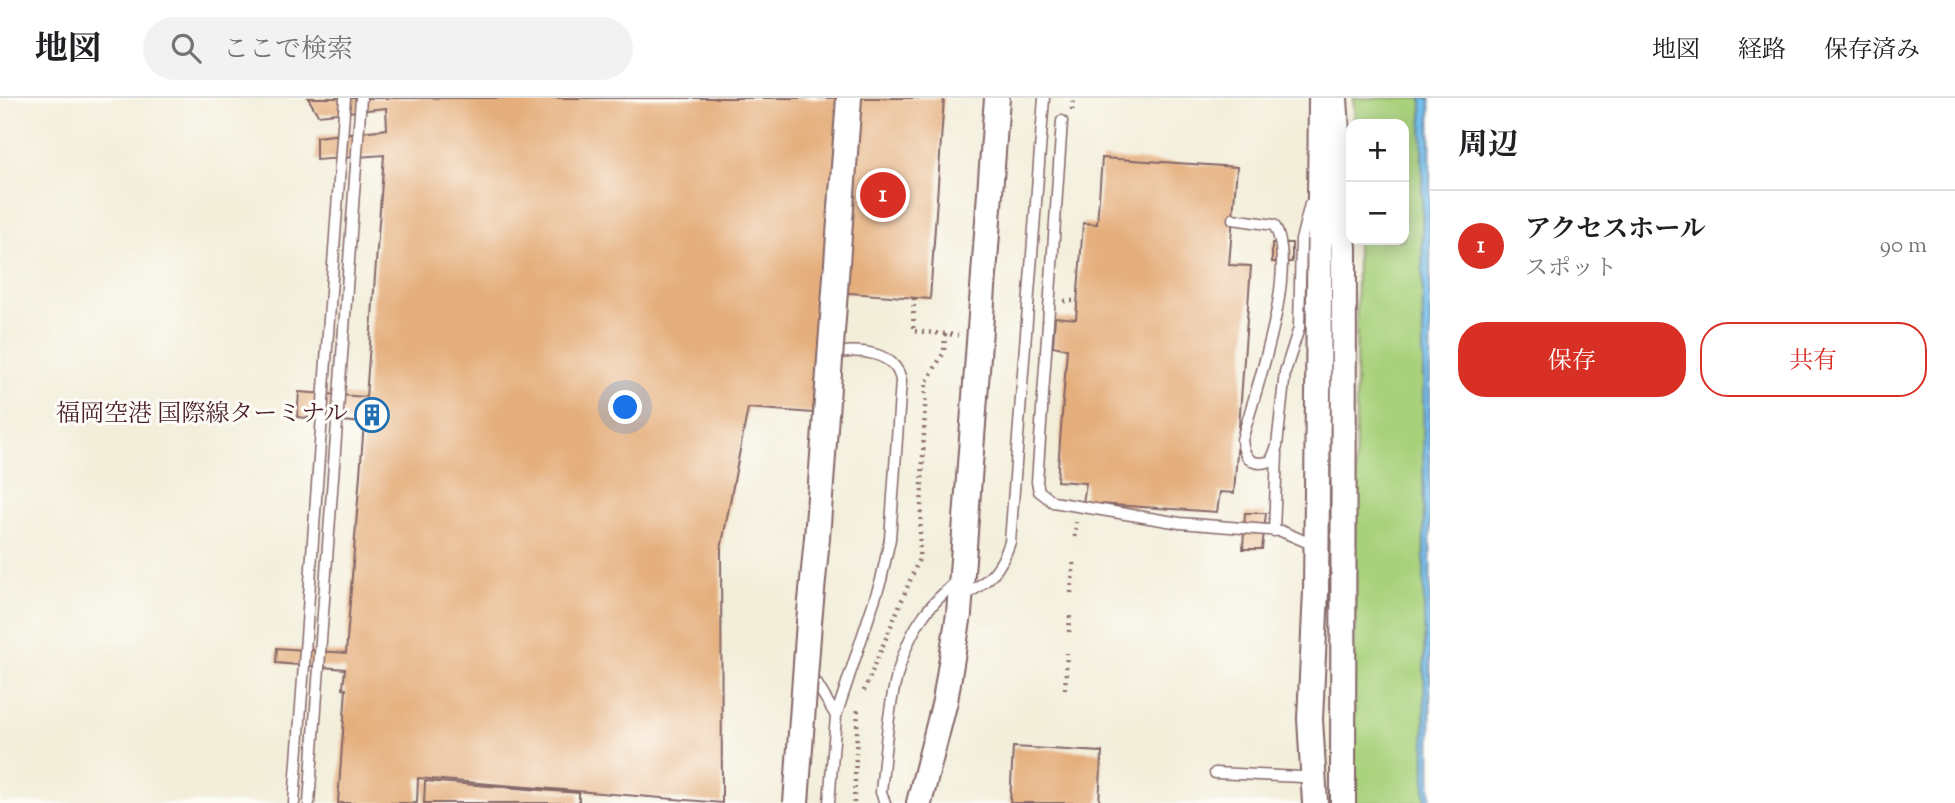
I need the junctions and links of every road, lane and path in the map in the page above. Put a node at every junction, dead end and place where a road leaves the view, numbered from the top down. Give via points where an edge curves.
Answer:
1 (345, 98) edge
2 (361, 98) edge
3 (849, 98) edge
4 (997, 98) edge
5 (1044, 98) edge
6 (1321, 98) edge
7 (1335, 98) edge
8 (1062, 121) dead end
9 (1320, 162) junction
10 (1233, 219) dead end
11 (914, 298) dead end
12 (944, 334) junction
13 (966, 335) dead end
14 (926, 383) dead end
15 (1277, 446) junction
16 (1274, 531) junction
17 (1316, 546) junction
18 (1074, 559) dead end
19 (961, 587) junction
20 (1071, 593) dead end
21 (1070, 615) dead end
22 (1069, 632) dead end
23 (1067, 653) dead end
24 (1065, 689) dead end
25 (836, 716) junction
26 (1310, 719) junction
27 (1215, 773) dead end
28 (1302, 778) junction
29 (294, 803) edge
30 (309, 803) edge
31 (796, 803) edge
32 (829, 803) edge
33 (885, 803) edge
34 (919, 803) edge
35 (1298, 803) edge
36 (1315, 803) edge
37 (1343, 803) edge

1 - 29 lane
2 - 30 lane
3 - 31 street, bridge
4 - 19 street
5 - 19 lane via 1010,542 1003,565 990,579
6 - 9 street
7 - 37 street via 1344,248
8 - 16 lane via 1039,491 1053,502 1180,523
9 - 15 lane via 1301,240 1299,328 1285,372
9 - 17 street
10 - 15 lane via 1274,225 1281,237 1279,301 1242,440 1244,455 1261,465 1271,461
11 - 12 path via 912,331
12 - 13 path
12 - 14 path via 944,352
15 - 16 lane
16 - 17 lane
17 - 26 street
18 - 20 path
19 - 33 lane via 923,615 911,639 891,699 881,792
19 - 34 street via 945,701
21 - 22 path
23 - 24 path
25 - 25 lane via 807,666 802,636 819,373 828,358 843,353 891,359 901,381 887,560
25 - 32 lane
26 - 28 street
26 - 36 street
27 - 28 lane
28 - 35 street

